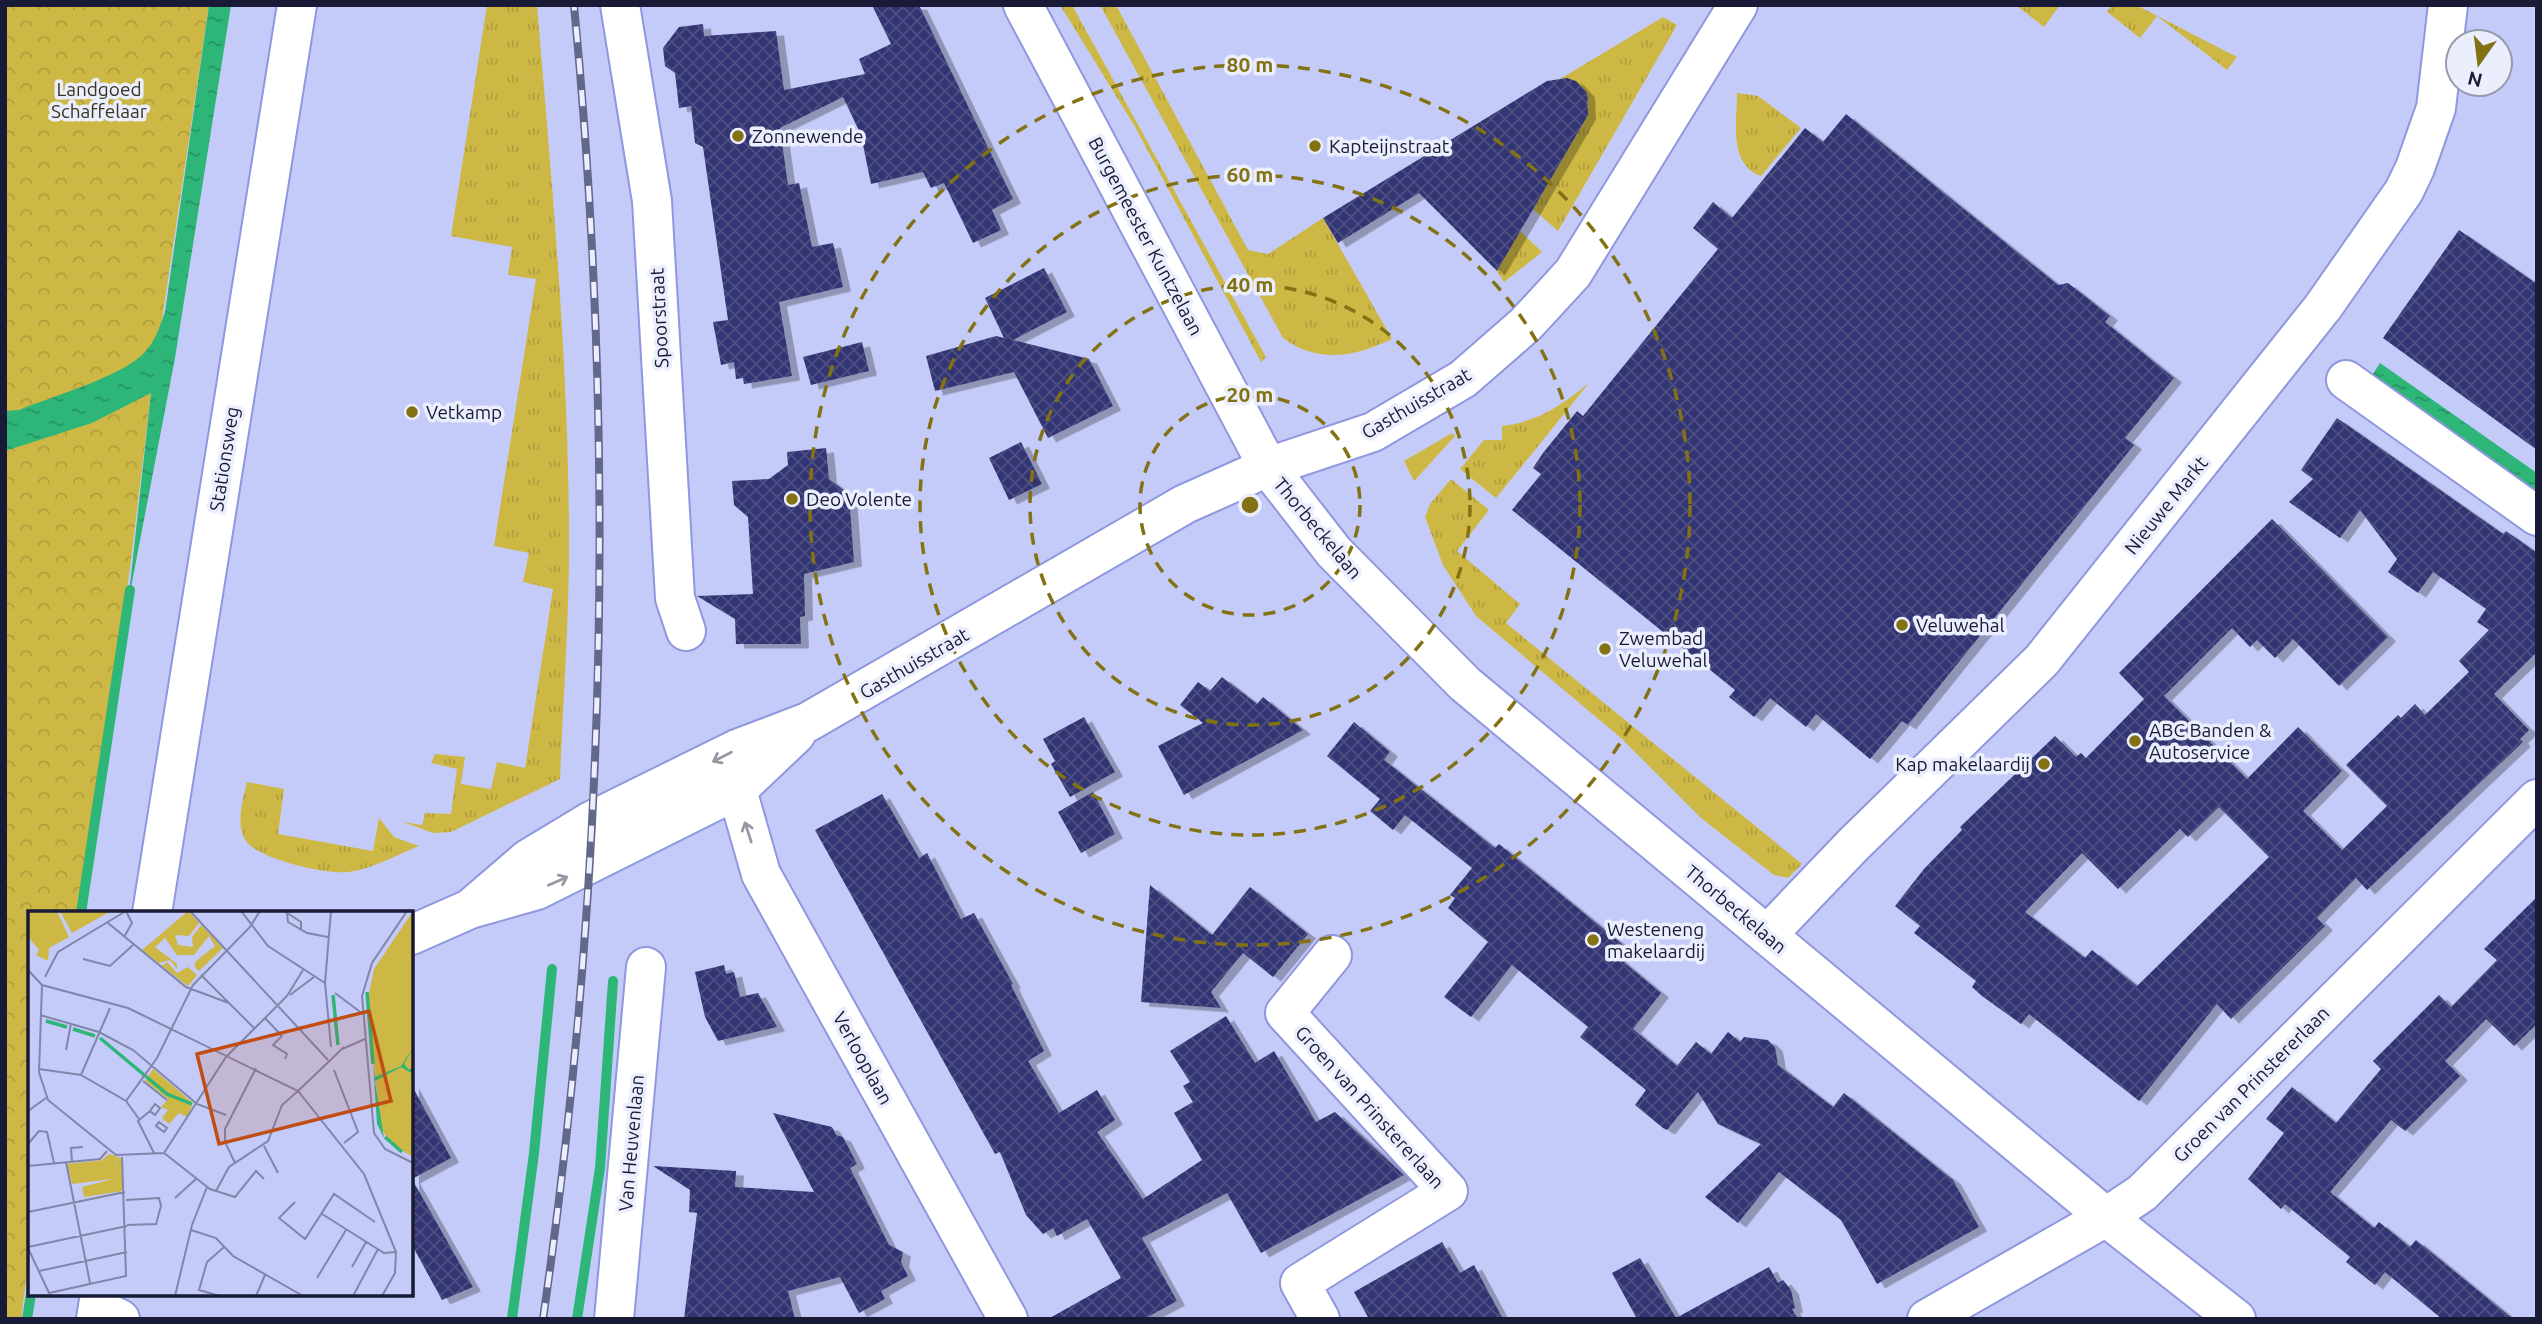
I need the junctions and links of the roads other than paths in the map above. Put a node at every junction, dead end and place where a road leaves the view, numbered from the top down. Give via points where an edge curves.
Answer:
1 (297, 5) edge
2 (620, 5) edge
3 (1023, 5) edge
4 (1738, 5) edge
5 (2448, 5) edge
6 (2346, 380) dead end
7 (1268, 467) junction
8 (2537, 516) edge
9 (686, 631) dead end
10 (808, 722) junction
11 (737, 790) junction
12 (2537, 799) edge
13 (470, 909) junction
14 (152, 911) edge
15 (413, 933) edge
16 (1768, 935) junction
17 (1332, 955) dead end
18 (646, 967) dead end
19 (2106, 1217) junction
20 (614, 1319) edge
21 (1008, 1319) edge
22 (1320, 1319) edge
23 (1927, 1319) edge
24 (2236, 1319) edge

1 - 14 street, Stationsweg
2 - 9 street, Spoorstraat via 652,201 675,598
3 - 7 street, Burgemeester Kuntzelaan
4 - 7 street, Gasthuisstraat via 1573,273 1527,324 1463,379 1373,432
5 - 16 street, Nieuwe Markt via 2436,108 2415,168 2404,191 2323,307 2042,660
6 - 8 street
7 - 10 street, Gasthuisstraat via 1185,504
7 - 16 street, Thorbeckelaan via 1334,552 1465,684
10 - 11 street, Gasthuisstraat
10 -> 13 street, Gasthuisstraat via 737,749 591,821 528,859
13 -> 11 street, Gasthuisstraat via 537,890
21 -> 11 street, Verlooplaan via 761,874
12 - 19 street, Groen van Prinstererlaan via 2142,1193
13 - 15 street, Gasthuisstraat
16 - 19 street, Thorbeckelaan
17 - 22 street, Groen van Prinstererlaan via 1285,1013 1448,1191 1300,1283
18 - 20 street, Van Heuvenlaan
19 - 23 street, Groen van Prinstererlaan
19 - 24 street, Thorbeckelaan

